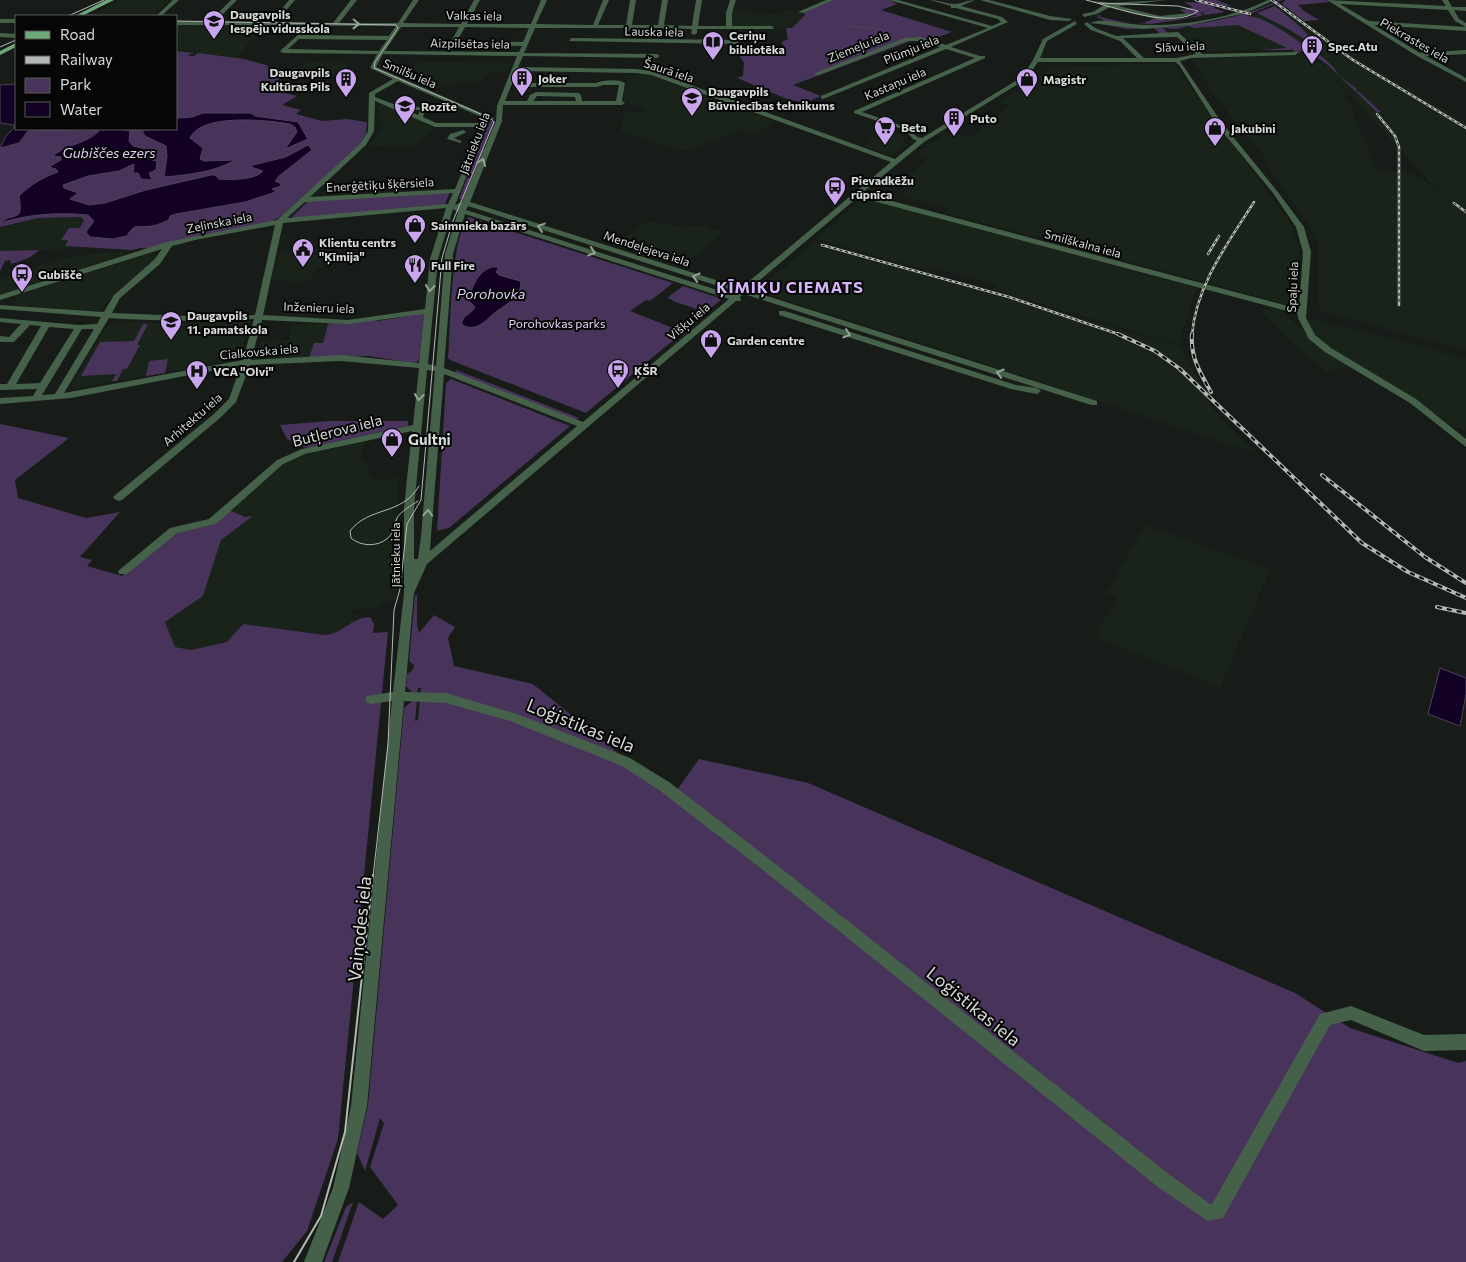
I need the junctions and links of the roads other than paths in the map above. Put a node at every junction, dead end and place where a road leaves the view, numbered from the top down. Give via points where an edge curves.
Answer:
1 (111, 0) edge
2 (176, 0) edge
3 (234, 0) edge
4 (292, 0) edge
5 (354, 0) edge
6 (416, 0) edge
7 (477, 0) edge
8 (544, 0) edge
9 (606, 0) edge
10 (633, 0) edge
11 (666, 0) edge
12 (698, 0) edge
13 (733, 0) edge
14 (831, 0) edge
15 (892, 0) edge
16 (933, 0) edge
17 (972, 0) edge
18 (983, 0) edge
19 (1089, 0) edge
20 (1164, 0) edge
21 (1264, 0) edge
22 (1272, 0) edge
23 (1444, 0) edge
24 (1332, 1) edge
25 (811, 2) dead end
26 (819, 4) junction
27 (1109, 5) junction
28 (955, 6) junction
29 (1449, 8) junction
30 (1466, 9) edge
31 (801, 12) dead end
32 (1029, 12) junction
33 (938, 14) junction
34 (80, 15) edge
35 (159, 15) edge
36 (1189, 15) dead end
37 (1446, 15) dead end
38 (1455, 16) junction
39 (1018, 17) dead end
40 (1012, 19) dead end
41 (1069, 19) junction
42 (1093, 20) junction
43 (0, 21) edge
44 (8, 21) junction
45 (15, 21) edge
46 (1004, 21) junction
47 (178, 23) edge
48 (210, 23) junction
49 (1075, 23) junction
50 (1367, 23) junction
51 (272, 24) junction
52 (335, 24) junction
53 (400, 24) junction
54 (0, 25) edge
55 (464, 25) junction
56 (1466, 25) edge
57 (533, 26) junction
58 (576, 26) junction
59 (595, 26) junction
60 (630, 26) junction
61 (661, 26) junction
62 (695, 28) junction
63 (729, 28) junction
64 (772, 28) dead end
65 (994, 28) junction
66 (1466, 29) edge
67 (0, 35) edge
68 (15, 36) edge
69 (1117, 37) junction
70 (391, 38) junction
71 (571, 40) junction
72 (624, 41) junction
73 (660, 41) junction
74 (694, 42) junction
75 (736, 42) dead end
76 (454, 43) junction
77 (525, 44) junction
78 (15, 46) edge
79 (946, 48) junction
80 (381, 52) junction
81 (1466, 52) edge
82 (0, 53) edge
83 (1296, 53) dead end
84 (447, 54) junction
85 (1419, 54) junction
86 (520, 55) junction
87 (566, 55) junction
88 (657, 56) junction
89 (1201, 56) junction
90 (1036, 60) junction
91 (1142, 60) junction
92 (1176, 60) junction
93 (514, 69) junction
94 (533, 70) junction
95 (652, 73) junction
96 (817, 74) dead end
97 (397, 79) junction
98 (1466, 80) edge
99 (528, 85) junction
100 (537, 85) junction
101 (597, 85) junction
102 (823, 97) dead end
103 (532, 98) junction
104 (371, 99) junction
105 (593, 102) junction
106 (579, 103) junction
107 (500, 104) junction
108 (400, 108) junction
109 (420, 118) junction
110 (486, 119) junction
111 (499, 121) junction
112 (469, 125) junction
113 (922, 141) junction
114 (460, 144) dead end
115 (896, 161) junction
116 (457, 191) junction
117 (856, 194) junction
118 (304, 200) junction
119 (459, 207) junction
120 (280, 222) junction
121 (170, 244) junction
122 (743, 291) junction
123 (0, 298) edge
124 (734, 298) junction
125 (0, 307) edge
126 (428, 310) junction
127 (1303, 313) junction
128 (106, 316) junction
129 (258, 317) junction
130 (0, 320) edge
131 (28, 322) junction
132 (825, 322) junction
133 (47, 323) junction
134 (100, 326) junction
135 (79, 327) junction
136 (884, 336) junction
137 (0, 339) edge
138 (11, 340) junction
139 (877, 344) junction
140 (0, 347) edge
141 (247, 362) junction
142 (422, 366) junction
143 (437, 367) junction
144 (1021, 379) junction
145 (42, 386) junction
146 (0, 387) edge
147 (10, 387) junction
148 (1014, 387) junction
149 (1063, 393) junction
150 (58, 396) junction
151 (36, 398) junction
152 (0, 401) edge
153 (1094, 403) dead end
154 (587, 423) junction
155 (416, 427) junction
156 (1466, 444) edge
157 (118, 498) dead end
158 (455, 535) junction
159 (426, 536) junction
160 (423, 562) junction
161 (408, 563) junction
162 (124, 571) dead end
163 (409, 593) junction
164 (400, 696) junction
165 (371, 699) dead end
166 (1466, 1042) edge
167 (313, 1262) edge

1 - 34 main road
2 - 35 street
3 - 48 street
4 - 51 street
5 - 52 street
6 - 53 street, Smilšu iela
7 - 55 street
8 - 57 street, Jātnieku iela
9 - 59 street
10 - 60 street
11 - 61 street
12 - 62 street
13 - 63 street
14 - 26 street
15 - 33 street
16 - 28 street
17 - 28 street
18 - 32 street
19 - 27 street
20 - 27 street
21 - 42 street via 1230,12 1167,24
22 - 42 street via 1240,13 1169,26 1145,27
23 - 29 street
24 - 29 street
24 - 50 street, Piekrastes iela
25 - 26 street
26 - 31 street
27 - 36 street via 1156,17
27 - 42 street
28 - 33 street
28 - 46 street
29 - 30 street
29 - 38 street
32 - 39 street
32 - 41 street via 1053,19
33 - 65 street
37 - 38 street
38 - 56 street
40 - 46 street, Plūmju iela
41 - 42 street via 1084,15
41 - 49 street
42 - 49 street
42 - 69 street via 1093,29
43 - 44 street
44 - 45 street
44 - 54 street
46 - 65 street, Plūmju iela
47 - 48 street, Valkas iela
48 - 51 street, Valkas iela
49 - 90 street, Višķu iela via 1044,40
50 - 66 street
50 - 85 street, Piekrastes iela
51 - 52 street, Valkas iela
52 -> 53 street, Valkas iela
53 - 55 street, Valkas iela
53 - 70 street, Smilšu iela
55 - 57 street, Valkas iela
55 - 76 street
57 - 58 street, Valkas iela
57 - 77 street, Jātnieku iela
58 - 59 street, Valkas iela
58 - 71 street
59 - 60 street, Valkas iela
60 - 61 street, Valkas iela
60 - 72 street
61 - 62 street, Valkas iela
62 - 63 street, Valkas iela
62 - 74 street
63 - 64 street, Valkas iela
65 - 79 street, Plūmju iela
67 - 68 street
69 - 89 street via 1177,34
69 - 91 street
70 - 80 street, Smilšu iela
70 - 80 street, Aizpilsētas iela via 298,37 283,51
71 - 72 street, Lauska iela
71 - 87 street
72 - 73 street, Lauska iela
73 - 74 street, Lauska iela
73 - 88 street
74 - 75 street, Lauska iela
76 - 77 street
76 - 84 street
77 - 86 street, Jātnieku iela
78 - 82 main road
79 - 96 street, Ziemeļu iela via 920,39 908,39
79 - 102 street, Plūmju iela
79 - 113 street, Kastaņu iela via 982,58 856,112 907,129 914,138
80 - 84 street, Aizpilsētas iela
80 - 97 street, Smilšu iela via 373,68
81 - 85 street
83 - 89 street, Slāvu iela
84 - 86 street, Aizpilsētas iela
85 - 98 street, Piekrastes iela
86 - 87 street, Aizpilsētas iela
86 - 93 street, Jātnieku iela
87 - 88 street, Aizpilsētas iela
88 - 95 street via 661,58 660,65
89 - 92 street, Slāvu iela
90 - 91 street, Slāvu iela
90 - 113 street, Višķu iela via 1024,78
91 - 92 street, Slāvu iela
92 - 127 street, Spaļu iela via 1219,124 1300,227 1307,252
93 - 94 street, Šaurā iela
93 - 107 street, Jātnieku iela
94 - 95 street, Šaurā iela
94 - 99 street
95 - 115 street, Šaurā iela
97 - 104 street via 372,93
97 - 110 street, Smilšu iela
99 - 100 street
99 - 103 street via 525,94
100 - 101 street
100 - 103 street
101 - 105 street
101 - 105 street, Jātnieku iela via 622,83 620,103
103 - 106 street, Jātnieku iela
103 - 106 street via 572,94 578,95
103 - 107 street, Jātnieku iela
104 - 108 street via 378,98
104 - 118 street, Enerģētiķu šķērsiela via 369,137
105 - 106 street, Jātnieku iela
107 - 110 street, Jātnieku iela
107 - 111 street, Jātnieku iela
108 - 109 street
108 - 109 street via 424,108
109 - 112 street via 434,126 440,120 453,120 454,127
110 - 111 street
110 - 112 street
110 - 116 street, Jātnieku iela
119 -> 111 street, Jātnieku iela
112 - 114 street via 463,132 452,135 450,140
113 - 115 street, Višķu iela
115 - 117 street, Višķu iela
116 - 118 street, Enerģētiķu šķērsiela
116 - 119 street, Jātnieku iela
117 - 122 street, Višķu iela
117 - 127 street, Smilškalna iela
118 - 120 street, Enerģētiķu šķērsiela
119 - 120 street, Zeļinska iela
122 -> 119 street, Mendeļejeva iela
119 -> 124 street, Mendeļejeva iela
119 -> 126 street, Jātnieku iela via 439,236
119 - 143 street, Jātnieku iela via 449,254
120 - 121 street, Zeļinska iela
120 - 129 street, Arhitektu iela
121 - 123 street, Zeļinska iela
121 - 128 street via 157,262 117,297
122 - 124 street, Višķu iela
122 - 132 street, Mendeļejeva iela
124 - 132 street, Mendeļejeva iela
124 - 154 street, Višķu iela
125 - 128 street, Inženieru iela
126 - 129 street, Inženieru iela via 348,322
126 - 142 street, Jātnieku iela
127 - 156 street, Spaļu iela via 1307,329 1320,344 1413,401
128 - 129 street, Inženieru iela via 173,319
128 - 134 street
129 - 141 street, Arhitektu iela
130 - 131 street
131 - 133 street
131 - 138 street
132 - 136 street, Mendeļejeva iela
132 -> 139 street, Mendeļejeva iela
133 - 135 street
133 - 147 street
134 - 135 street
134 - 150 street
135 - 145 street
136 - 139 street via 883,341
144 -> 136 street, Mendeļejeva iela
137 - 138 street
138 - 140 street
139 - 148 street, Mendeļejeva iela
141 - 142 street, Cialkovska iela via 341,358
141 - 150 street, Cialkovska iela
141 - 157 street, Arhitektu iela via 229,405
142 - 143 street, Cialkovska iela
142 -> 155 street, Jātnieku iela
143 - 154 street, Cialkovska iela
159 -> 143 street, Jātnieku iela
144 - 148 street via 1020,384
144 - 149 street, Mendeļejeva iela
145 - 147 street
145 - 151 street
146 - 147 street
148 - 149 street, Mendeļejeva iela
149 - 153 street
150 - 151 street, Cialkovska iela
151 - 152 street, Cialkovska iela
154 - 158 street, Višķu iela
155 - 161 street, Jātnieku iela
155 - 162 street, Butļerova iela via 302,452 280,462 212,522 174,530
158 - 159 street via 441,538
158 - 160 street, Višķu iela
159 - 160 street, Jātnieku iela
160 - 161 street
160 - 163 street, Jātnieku iela
161 - 163 street, Jātnieku iela
163 - 164 street, Vaiņodes iela
164 - 165 street, Loģistikas iela
164 - 166 street, Loģistikas iela via 446,698 513,717 626,762 664,786 1208,1213 1217,1212 1324,1018 1351,1013 1424,1043
164 - 167 street, Vaiņodes iela via 360,1106 341,1188

